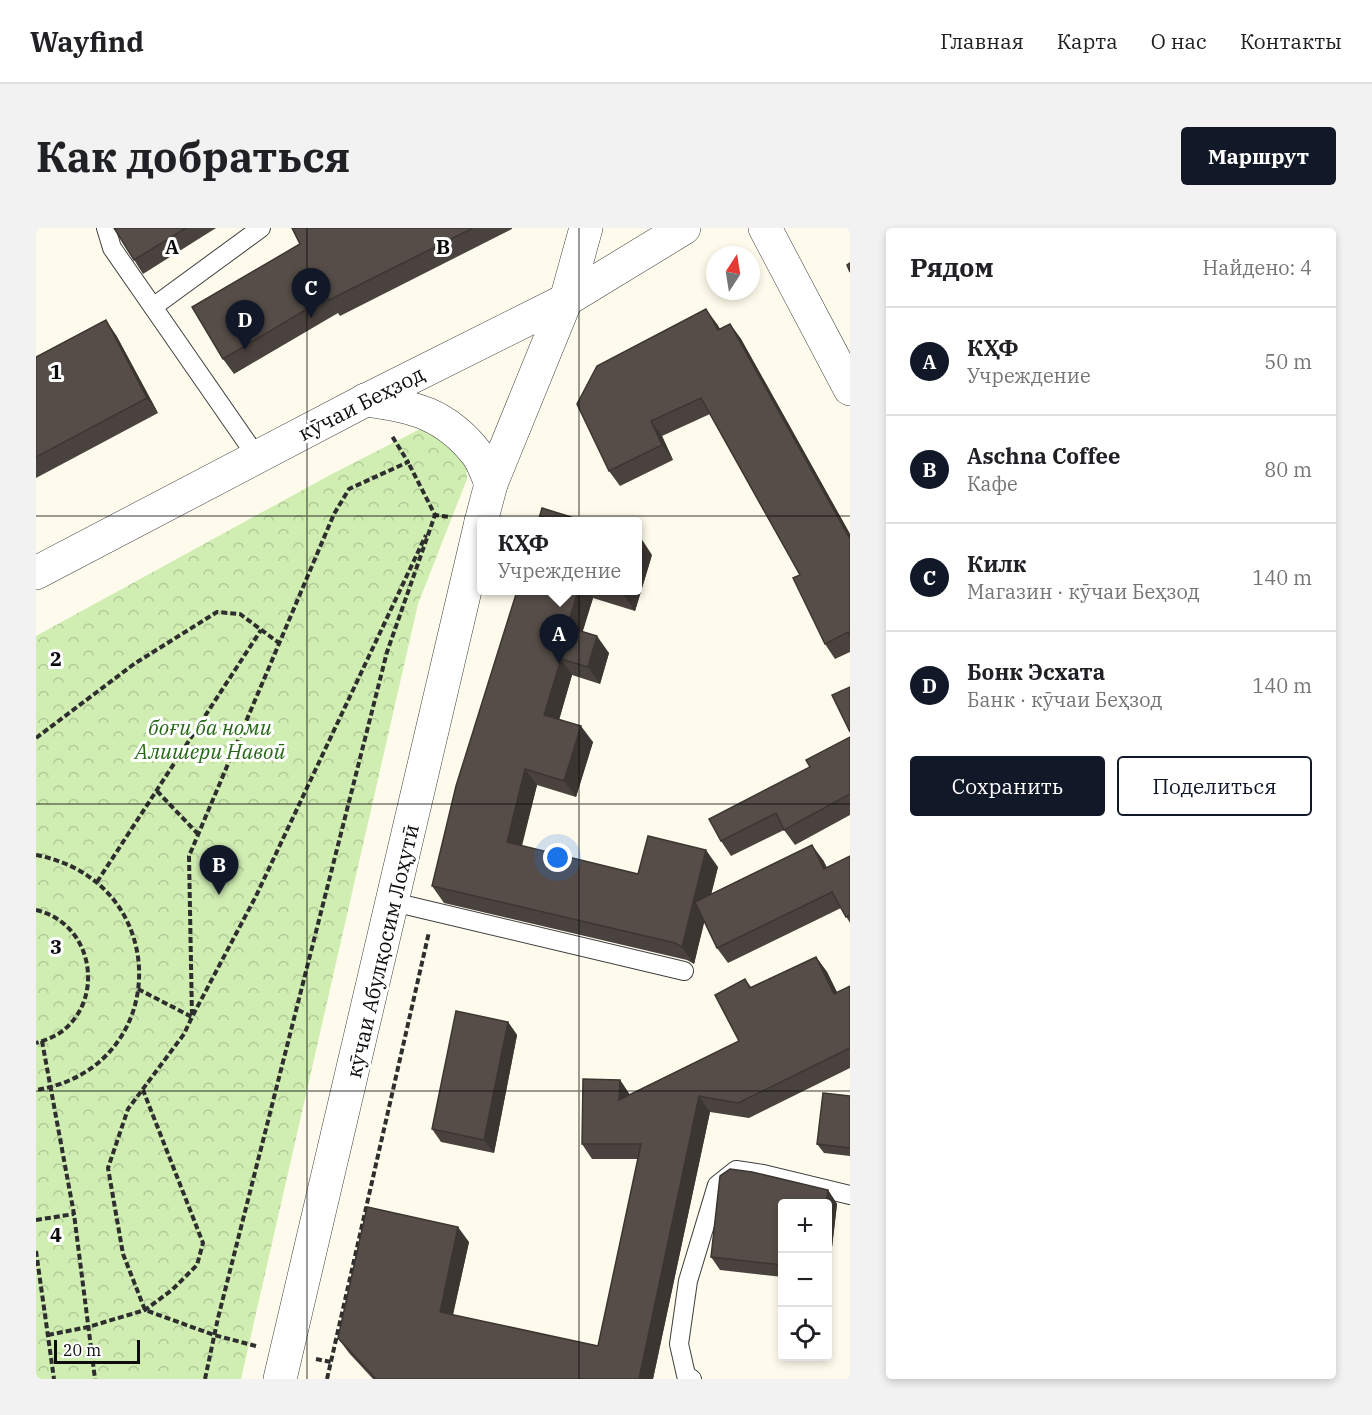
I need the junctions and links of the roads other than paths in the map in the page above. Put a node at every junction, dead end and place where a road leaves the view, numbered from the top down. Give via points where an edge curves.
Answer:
1 (105, 228) edge
2 (261, 228) edge
3 (586, 228) edge
4 (684, 228) edge
5 (765, 228) edge
6 (566, 300) junction
7 (153, 307) junction
8 (850, 389) edge
9 (363, 401) junction
10 (256, 457) junction
11 (491, 484) junction
12 (473, 521) edge
13 (36, 573) edge
14 (393, 902) junction
15 (684, 970) edge
16 (850, 1196) edge
17 (283, 1366) edge
18 (692, 1379) edge

1 - 7 lane via 112,248
2 - 7 lane
3 - 6 street, кӯчаи Абулқосим Лоҳутӣ
4 - 6 street, кӯчаи Беҳзод
5 - 8 street
6 - 9 street, кӯчаи Беҳзод
6 - 11 street, кӯчаи Абулқосим Лоҳутӣ
7 - 10 lane
9 - 10 street, кӯчаи Беҳзод
9 - 11 street via 391,403 439,418 478,455
10 - 13 street, кӯчаи Беҳзод
11 - 12 street, кӯчаи Абулқосим Лоҳутӣ
12 - 14 street, кӯчаи Абулқосим Лоҳутӣ
14 - 15 lane
14 - 17 street, кӯчаи Абулқосим Лоҳутӣ
16 - 18 lane via 763,1173 736,1170 717,1185 688,1281 679,1344 686,1375

